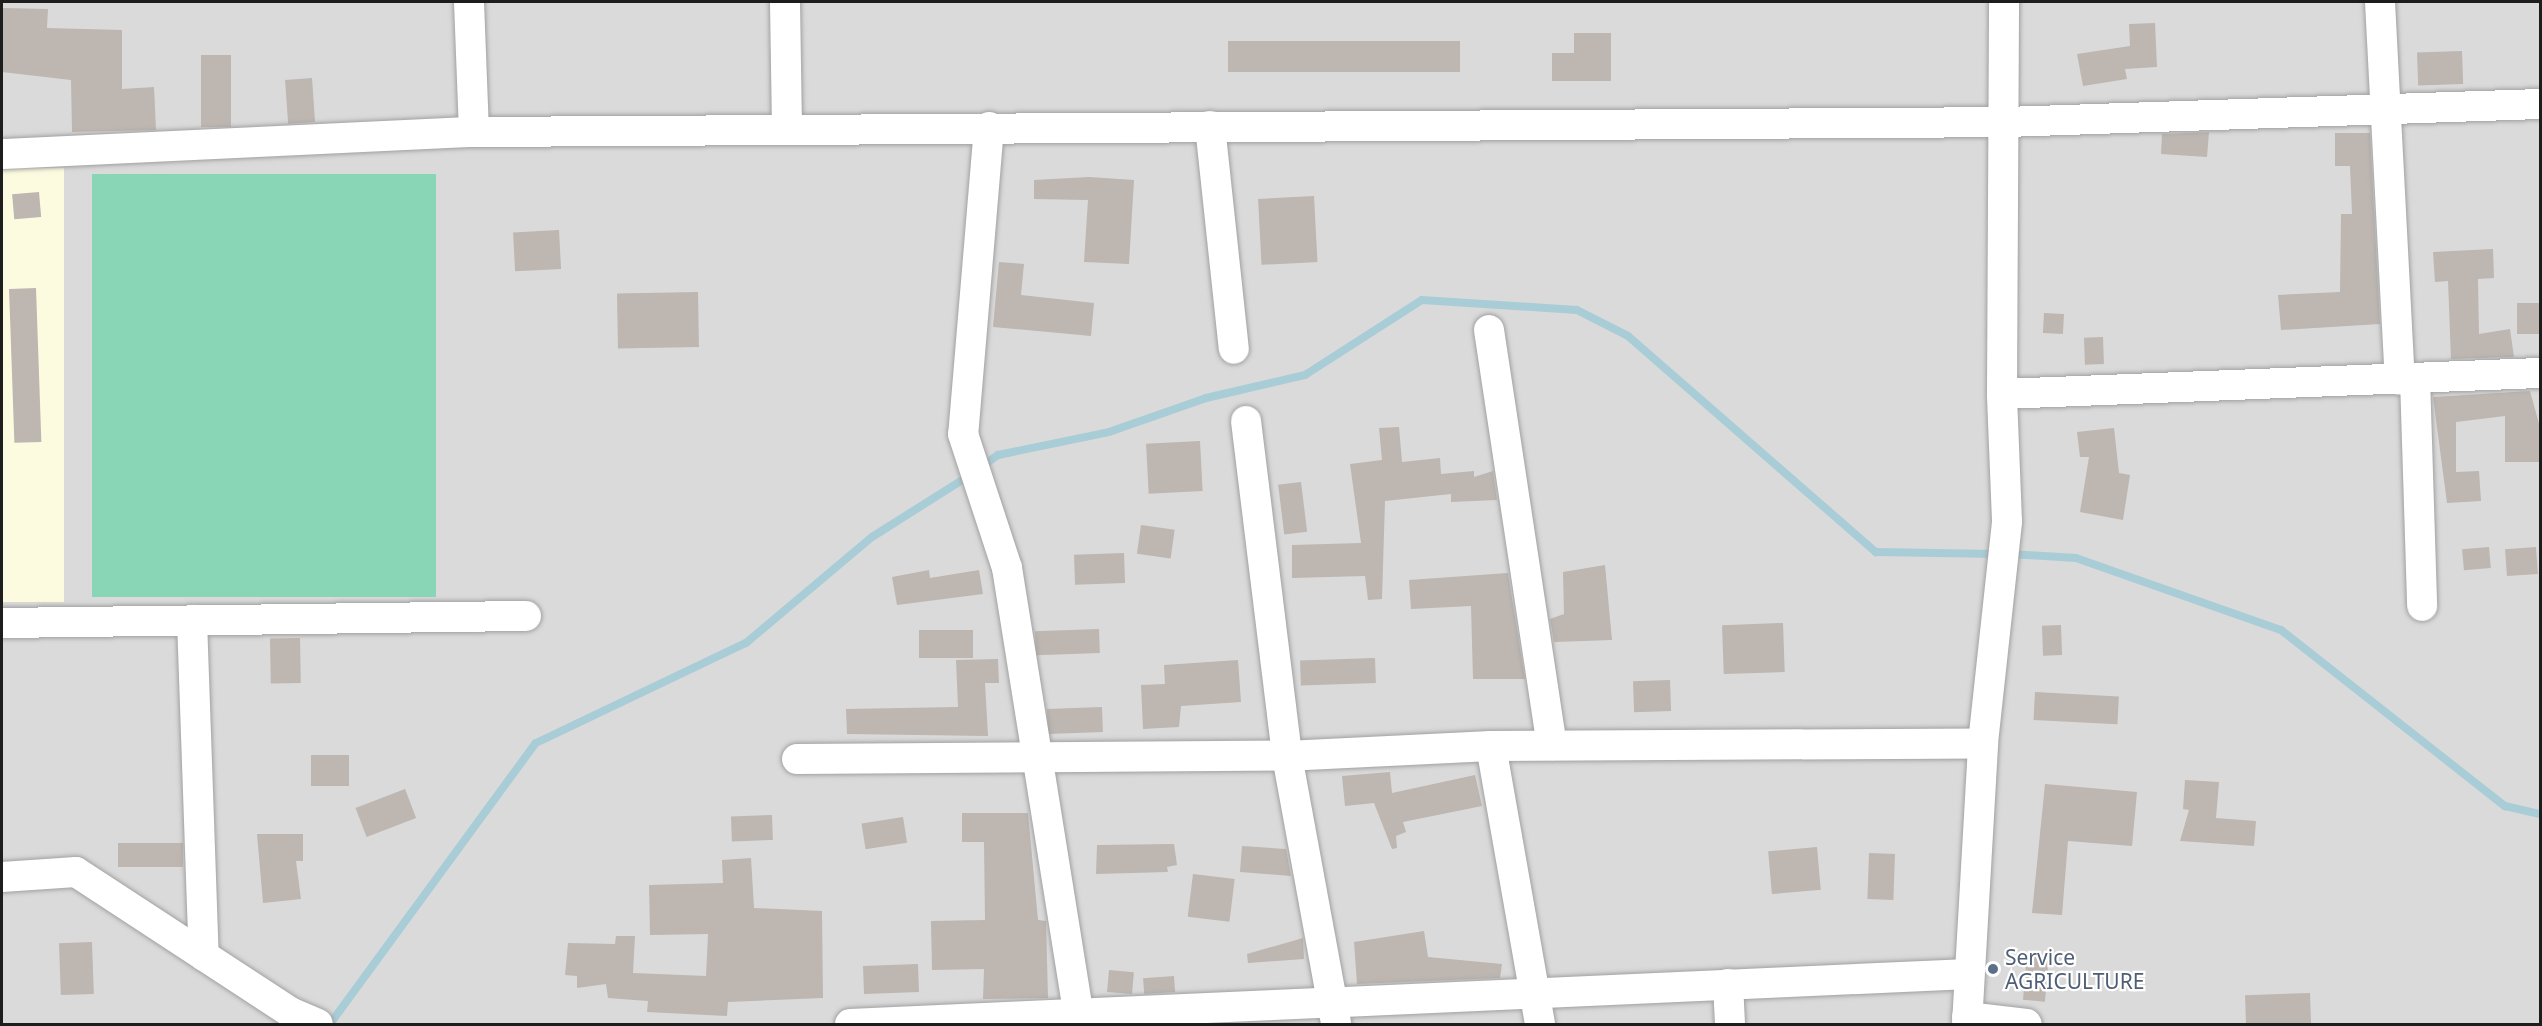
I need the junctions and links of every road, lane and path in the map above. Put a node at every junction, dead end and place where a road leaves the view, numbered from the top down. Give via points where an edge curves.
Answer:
1 (469, 2) edge
2 (785, 2) edge
3 (2004, 2) edge
4 (2380, 2) edge
5 (2541, 104) edge
6 (2386, 109) junction
7 (2006, 122) junction
8 (1210, 126) junction
9 (989, 127) junction
10 (787, 128) junction
11 (474, 132) junction
12 (2, 154) edge
13 (1489, 330) dead end
14 (1234, 349) dead end
15 (2541, 373) edge
16 (2408, 378) junction
17 (2002, 394) junction
18 (1246, 421) dead end
19 (2422, 606) dead end
20 (526, 616) dead end
21 (192, 621) junction
22 (2, 623) edge
23 (1983, 743) junction
24 (1552, 745) junction
25 (1491, 746) junction
26 (1287, 756) junction
27 (1039, 758) junction
28 (797, 759) dead end
29 (2, 877) edge
30 (204, 956) junction
31 (1969, 974) junction
32 (1728, 984) junction
33 (1535, 995) junction
34 (1334, 1013) edge
35 (1080, 1019) edge
36 (1967, 1021) edge
37 (318, 1024) edge
38 (850, 1024) edge
39 (1540, 1024) edge
40 (1730, 1024) edge
41 (2027, 1024) edge

1 - 11 street
2 - 10 street
3 - 7 street
4 - 6 street
5 - 6 street
6 - 7 street
6 - 16 street
7 - 8 street
7 - 17 street
8 - 9 street
8 - 14 street
9 - 10 street
9 - 27 street via 963,434 1007,568
10 - 11 street
11 - 12 street
13 - 24 street
15 - 16 street
16 - 17 street
16 - 19 street
17 - 23 street via 2007,521
18 - 26 street
20 - 21 street
21 - 22 street
21 - 30 street
23 - 24 street
23 - 31 street
24 - 25 street
25 - 26 street
25 - 33 street
26 - 27 street
26 - 34 street
27 - 28 street
27 - 35 street
29 - 30 street via 76,872
30 - 37 street via 290,1012
31 - 32 street
31 - 36 street
32 - 33 street
32 - 40 street
33 - 34 street
33 - 39 street
34 - 35 street
35 - 38 street
36 - 41 street

